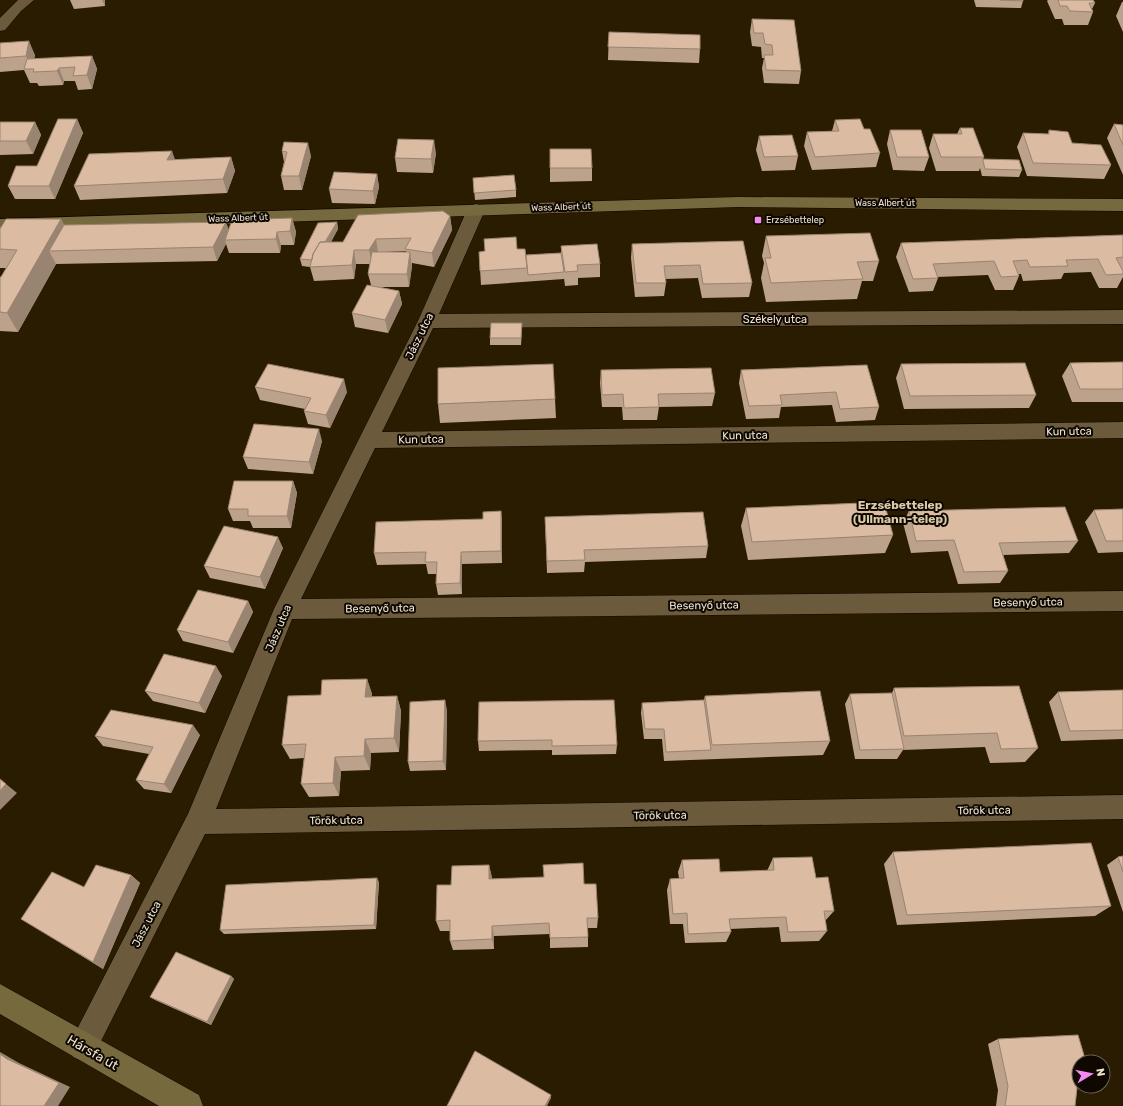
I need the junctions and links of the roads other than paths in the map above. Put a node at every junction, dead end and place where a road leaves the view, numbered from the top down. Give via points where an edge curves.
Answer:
1 (27, 0) edge
2 (0, 27) edge
3 (1123, 205) edge
4 (476, 210) junction
5 (0, 225) edge
6 (1123, 317) edge
7 (427, 321) junction
8 (1123, 430) edge
9 (367, 440) junction
10 (1123, 601) edge
11 (285, 609) junction
12 (1123, 807) edge
13 (198, 822) junction
14 (0, 998) edge
15 (83, 1047) junction
16 (188, 1106) edge

1 - 2 street via 16,8
3 - 4 street, Wass Albert út via 738,202
4 - 5 street, Wass Albert út
4 - 7 street, Jász utca
6 - 7 street, Székely utca
7 - 9 street, Jász utca
8 - 9 street, Kun utca
9 - 11 street, Jász utca
10 - 11 street, Besenyő utca
11 - 13 street, Jász utca
12 - 13 street, Török utca
13 - 15 street, Jász utca
14 - 15 street, Hársfa út
15 - 16 street, Hársfa út

